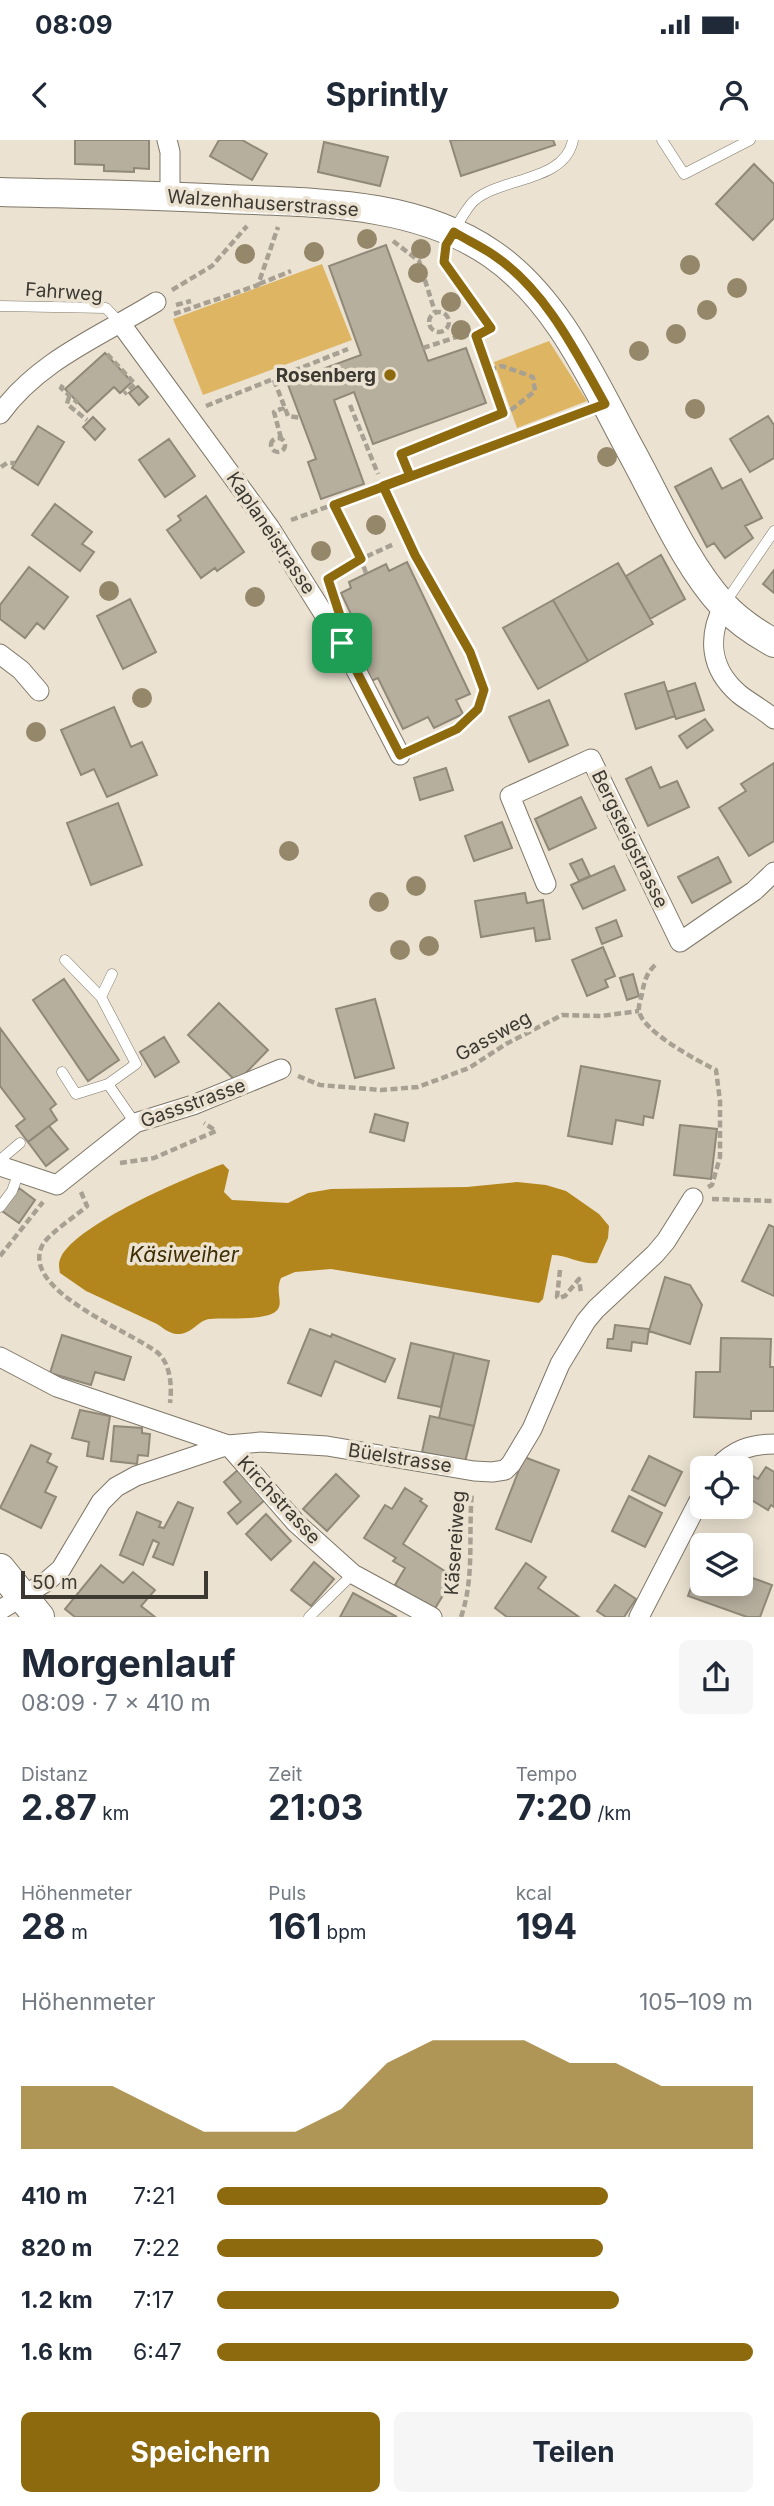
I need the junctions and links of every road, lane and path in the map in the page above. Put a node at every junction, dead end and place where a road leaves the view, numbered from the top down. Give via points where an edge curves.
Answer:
1 (167, 140) edge
2 (573, 140) edge
3 (662, 140) edge
4 (750, 140) edge
5 (0, 192) edge
6 (170, 196) junction
7 (281, 216) dead end
8 (291, 225) dead end
9 (278, 226) junction
10 (246, 228) dead end
11 (454, 232) junction
12 (383, 236) dead end
13 (291, 271) dead end
14 (258, 285) junction
15 (165, 301) junction
16 (191, 301) dead end
17 (0, 306) edge
18 (435, 312) junction
19 (174, 314) dead end
20 (457, 316) dead end
21 (448, 318) junction
22 (121, 324) junction
23 (491, 328) joint
24 (442, 332) junction
25 (476, 336) junction
26 (445, 341) junction
27 (424, 348) dead end
28 (348, 349) dead end
29 (104, 350) dead end
30 (489, 370) junction
31 (274, 380) junction
32 (124, 394) dead end
33 (78, 403) dead end
34 (605, 404) junction
35 (350, 405) dead end
36 (206, 406) dead end
37 (285, 407) junction
38 (503, 413) junction
39 (0, 414) edge
40 (301, 418) dead end
41 (87, 420) dead end
42 (489, 420) joint
43 (281, 438) dead end
44 (15, 463) dead end
45 (1, 467) edge
46 (410, 476) junction
47 (383, 486) junction
48 (334, 505) junction
49 (284, 523) dead end
50 (774, 531) edge
51 (407, 538) junction
52 (361, 559) junction
53 (366, 573) dead end
54 (332, 590) dead end
55 (724, 606) junction
56 (774, 643) edge
57 (0, 654) edge
58 (39, 691) dead end
59 (774, 719) edge
60 (400, 755) joint
61 (774, 872) edge
62 (546, 884) dead end
63 (65, 960) dead end
64 (655, 965) dead end
65 (112, 974) dead end
66 (101, 997) junction
67 (639, 1011) junction
68 (281, 1069) joint
69 (62, 1072) dead end
70 (108, 1084) junction
71 (193, 1105) junction
72 (135, 1124) junction
73 (20, 1143) dead end
74 (0, 1160) edge
75 (112, 1164) dead end
76 (9, 1169) edge
77 (62, 1180) junction
78 (693, 1198) junction
79 (774, 1201) edge
80 (0, 1208) edge
81 (0, 1256) edge
82 (560, 1270) dead end
83 (591, 1315) junction
84 (0, 1357) edge
85 (165, 1424) junction
86 (774, 1444) edge
87 (228, 1445) junction
88 (730, 1456) edge
89 (474, 1471) junction
90 (690, 1518) edge
91 (0, 1569) edge
92 (353, 1574) junction
93 (16, 1608) edge
94 (309, 1617) edge
95 (432, 1617) edge
96 (461, 1617) edge
97 (639, 1617) edge

1 - 6 street
2 - 11 lane via 561,164 474,200
3 - 4 lane via 684,174
5 - 6 street, Walzenhauserstrasse
6 - 11 street, Walzenhauserstrasse via 345,205 412,217
7 - 9 path
8 - 9 path
9 - 14 path
10 - 15 path via 212,266
11 - 23 lane via 444,262
11 - 34 street, Walzenhauserstrasse via 494,255 531,289 563,329
12 - 18 path via 419,261
13 - 14 path
14 - 19 path
15 - 16 path
15 - 22 street
17 - 22 lane, Fahrweg via 106,308
18 - 21 path
18 - 24 path via 429,324 432,330
20 - 21 path
21 - 24 path via 449,325
22 - 39 street via 45,367
22 - 60 street, Kaplaneistrasse via 270,528 342,643
23 - 25 path
24 - 26 path
25 - 26 path via 469,333
25 - 30 path
26 - 27 path
28 - 31 path
29 - 32 path via 135,384
30 - 38 path
30 - 38 path via 502,366 533,377 535,391
31 - 36 path
31 - 37 path
33 - 41 path via 70,397 67,404
34 - 46 lane
34 - 55 street, Walzenhauserstrasse via 695,568
35 - 47 path
37 - 40 path via 288,416
37 - 43 path via 274,412
38 - 42 path
42 - 46 lane via 401,454
44 - 45 path
46 - 47 lane
47 - 48 path
47 - 51 lane
48 - 49 path
48 - 52 path
50 - 55 lane
51 - 52 path
51 - 60 lane via 470,652 484,690 478,709 457,729
52 - 53 path
52 - 54 path via 328,579
55 - 56 street, Walzenhauserstrasse
55 - 59 street via 712,634 720,669 738,693
57 - 58 street
61 - 62 street, Bergsteigstrasse via 680,942 591,759 510,796
63 - 66 lane
64 - 67 path via 645,979
65 - 66 lane
66 - 70 lane via 136,1064
67 - 68 path, Gassweg via 562,1015 469,1068 418,1087 381,1090 320,1085
67 - 78 path via 659,1035 716,1070 720,1157 712,1185
68 - 71 street, Gassstrasse
69 - 70 lane via 76,1094
70 - 72 lane
71 - 72 street, Gassstrasse
71 - 75 path via 201,1121 216,1131 154,1158
72 - 77 street, Gassstrasse
73 - 74 lane
76 - 77 street
76 - 80 lane via 12,1191
77 - 81 path
77 - 85 path via 79,1189 87,1206 44,1243 38,1259 43,1273 86,1312 160,1354 172,1381
78 - 79 path
78 - 83 street, Büelstrasse via 655,1254
82 - 83 path via 557,1297 562,1298 581,1280 582,1303
83 - 89 street, Büelstrasse via 567,1352 518,1456 505,1469
84 - 85 street, Kirchstrasse via 57,1387
85 - 87 street, Kirchstrasse
86 - 88 street via 746,1447
87 - 89 street, Büelstrasse via 327,1446
87 - 92 street, Kirchstrasse via 296,1522
87 - 93 street, Büelstrasse via 116,1487 101,1502 61,1569
89 - 96 path, Käsereiweg via 471,1580
90 - 97 street
91 - 93 main road
92 - 94 lane
92 - 95 street, Kirchstrasse

